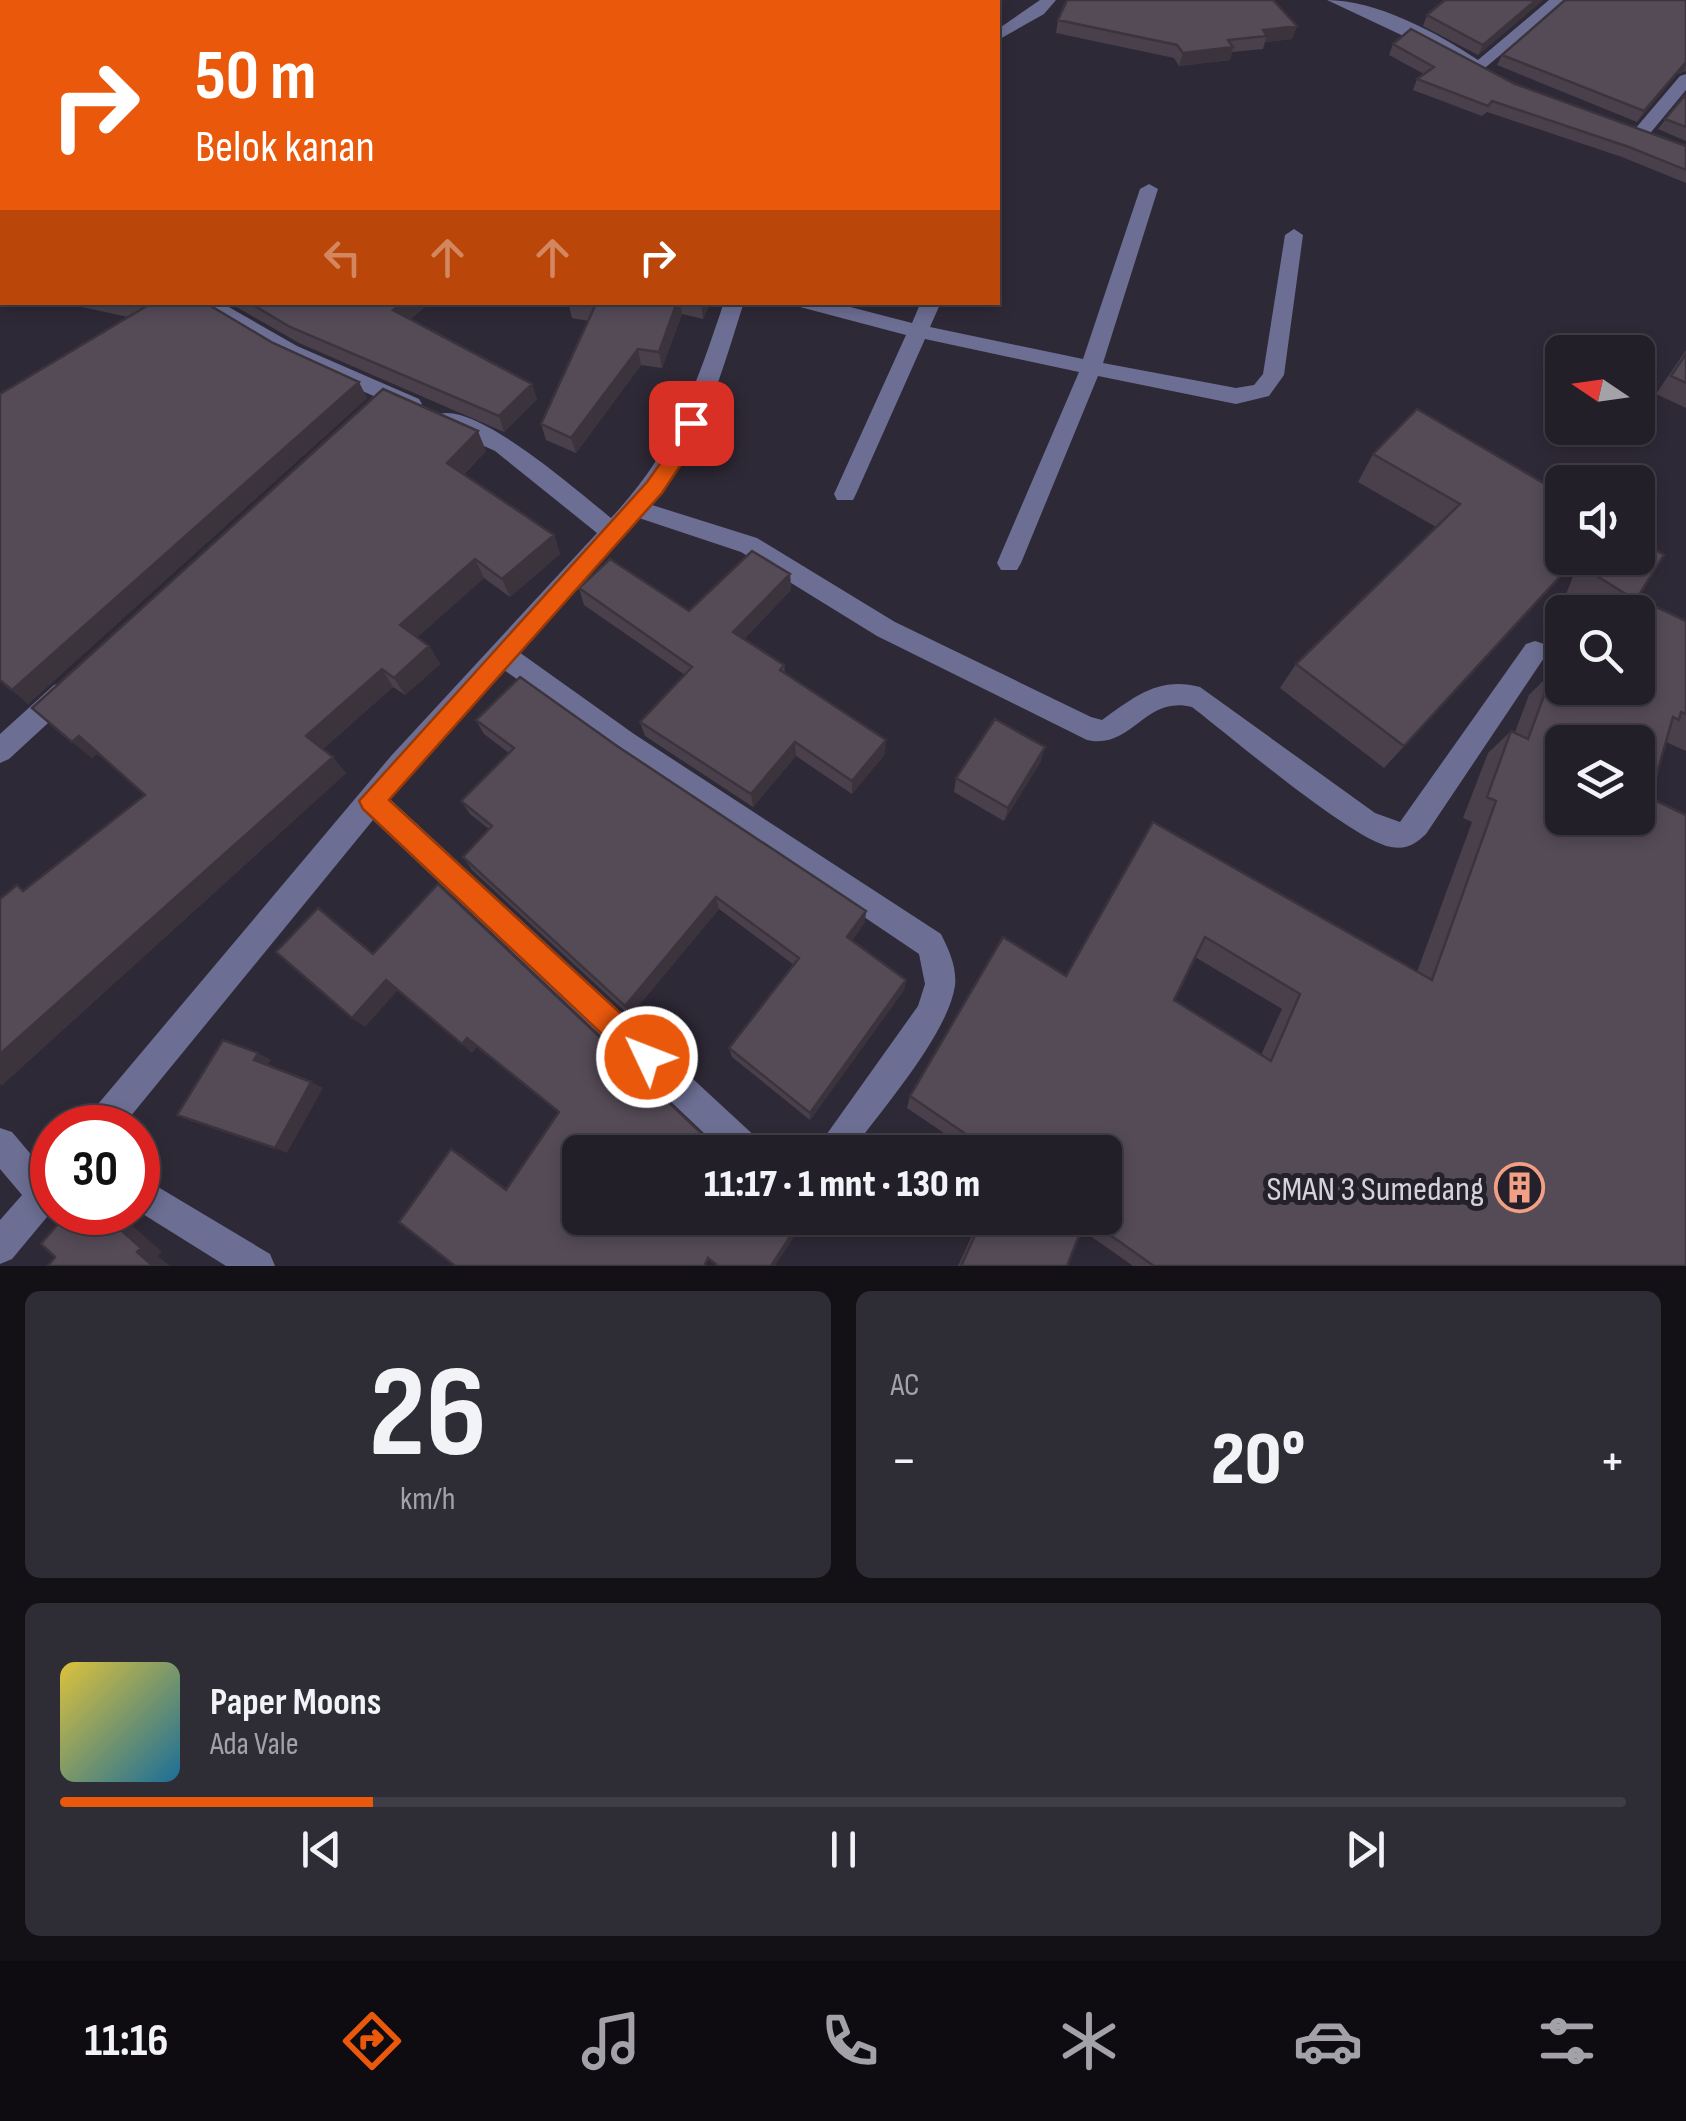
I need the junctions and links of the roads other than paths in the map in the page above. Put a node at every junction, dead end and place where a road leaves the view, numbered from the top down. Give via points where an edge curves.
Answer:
1 (1048, 0) edge
2 (1335, 0) edge
3 (1558, 0) edge
4 (1000, 34) edge
5 (1686, 79) edge
6 (1640, 132) edge
7 (1149, 189) dead end
8 (1294, 235) dead end
9 (209, 305) edge
10 (733, 305) edge
11 (818, 305) edge
12 (930, 305) edge
13 (917, 331) junction
14 (1090, 370) junction
15 (845, 494) dead end
16 (635, 508) junction
17 (612, 532) junction
18 (1010, 563) dead end
19 (1535, 652) dead end
20 (503, 655) junction
21 (86, 672) edge
22 (0, 751) edge
23 (372, 801) junction
24 (119, 1105) edge
25 (729, 1135) edge
26 (843, 1135) edge
27 (0, 1144) edge
28 (30, 1173) edge
29 (160, 1206) edge
30 (30, 1212) edge
31 (0, 1248) edge
32 (258, 1266) edge

1 - 4 street
2 - 3 street via 1486,71
5 - 6 street
7 - 14 street
8 - 14 street via 1274,376 1261,391 1236,396
9 - 17 street via 382,401 503,445
10 - 16 street via 678,454
11 - 13 street
12 - 13 street
13 - 14 street
13 - 15 street
14 - 18 street
16 - 17 street
16 - 19 street via 748,545 886,629 1087,728 1105,732 1162,692 1200,698 1388,834 1405,835 1416,826
17 - 20 street
20 - 23 street
20 - 26 street via 930,944 940,984 932,1014
21 - 22 street
23 - 24 street
23 - 25 street
27 - 28 street
29 - 32 street
30 - 31 street

